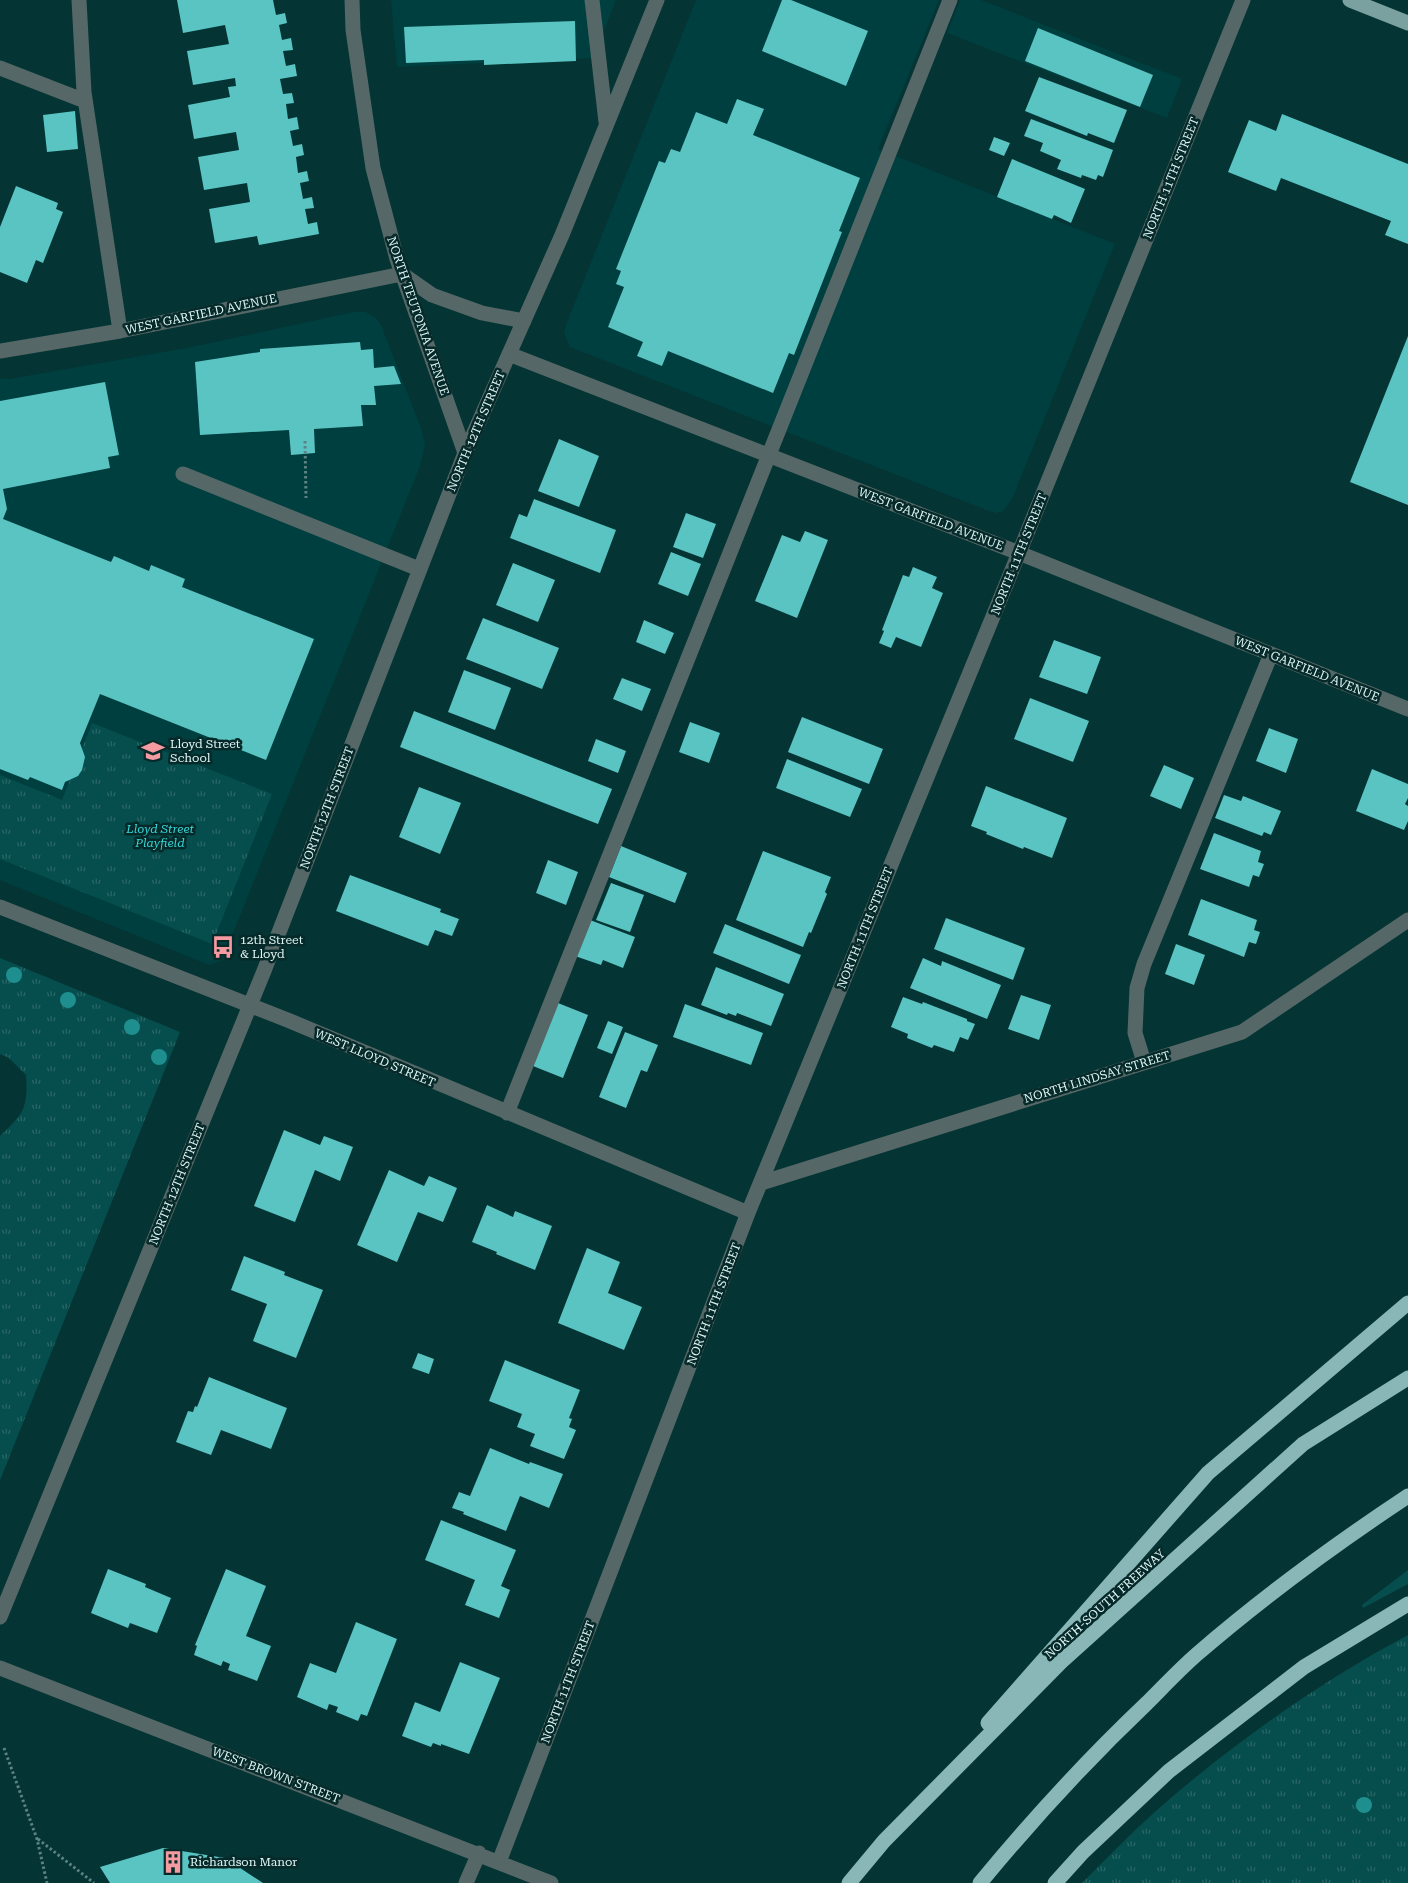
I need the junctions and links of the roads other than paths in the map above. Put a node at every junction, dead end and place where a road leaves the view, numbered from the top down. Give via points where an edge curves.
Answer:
1 (79, 0) edge
2 (352, 0) edge
3 (592, 0) edge
4 (657, 0) edge
5 (950, 0) edge
6 (1243, 0) edge
7 (1350, 0) edge
8 (1408, 23) edge
9 (0, 68) edge
10 (85, 101) junction
11 (606, 124) junction
12 (402, 274) junction
13 (524, 321) junction
14 (120, 331) junction
15 (0, 351) edge
16 (509, 354) junction
17 (466, 453) junction
18 (769, 456) junction
19 (183, 474) dead end
20 (1020, 553) junction
21 (420, 569) junction
22 (1271, 654) junction
23 (1408, 709) edge
24 (0, 907) edge
25 (1408, 920) edge
26 (249, 1006) junction
27 (1144, 1062) junction
28 (507, 1113) junction
29 (761, 1183) junction
30 (748, 1213) junction
31 (1408, 1302) edge
32 (1408, 1378) edge
33 (1408, 1496) edge
34 (1408, 1604) edge
35 (0, 1617) edge
36 (0, 1668) edge
37 (884, 1841) junction
38 (479, 1853) junction
39 (499, 1862) junction
40 (466, 1883) edge
41 (551, 1883) edge
42 (849, 1883) edge
43 (980, 1883) edge
44 (1055, 1883) edge

1 - 10 street
2 - 12 street, NORTH TEUTONIA AVENUE via 353,30 373,168
3 - 11 street
4 - 11 street, NORTH 12TH STREET
5 - 18 street
6 - 20 street, NORTH 11TH STREET
7 - 8 main road
9 - 10 street
10 - 14 street
11 - 13 street, NORTH 12TH STREET
12 - 13 street via 432,295 482,313
12 - 14 street, WEST GARFIELD AVENUE
12 - 17 street, NORTH TEUTONIA AVENUE
13 - 16 street, NORTH 12TH STREET
14 - 15 street, WEST GARFIELD AVENUE
16 - 17 street, NORTH 12TH STREET
16 - 18 street, WEST GARFIELD AVENUE
17 - 21 street, NORTH 12TH STREET
18 - 20 street, WEST GARFIELD AVENUE
18 - 28 street
19 - 21 street
20 - 22 street, WEST GARFIELD AVENUE
20 - 29 street, NORTH 11TH STREET
21 - 26 street, NORTH 12TH STREET
22 - 23 street, WEST GARFIELD AVENUE
22 - 27 street via 1144,964 1137,988 1135,1033
24 - 26 street, WEST LLOYD STREET
25 - 27 street, NORTH LINDSAY STREET via 1242,1032
26 - 28 street, WEST LLOYD STREET
26 - 35 street, NORTH 12TH STREET
27 - 29 street, NORTH LINDSAY STREET
28 - 30 street, WEST LLOYD STREET
29 - 30 street, NORTH 11TH STREET
30 - 39 street, NORTH 11TH STREET
31 - 37 highway via 1208,1473
32 - 37 highway, NORTH-SOUTH FREEWAY via 1303,1444 1061,1662
33 - 43 highway via 1313,1562 1195,1656 1111,1737
34 - 44 highway via 1304,1667 1169,1771
36 - 38 street, WEST BROWN STREET
37 - 42 highway, NORTH-SOUTH FREEWAY
38 - 39 street, WEST BROWN STREET
38 - 40 street
39 - 41 street, WEST BROWN STREET

